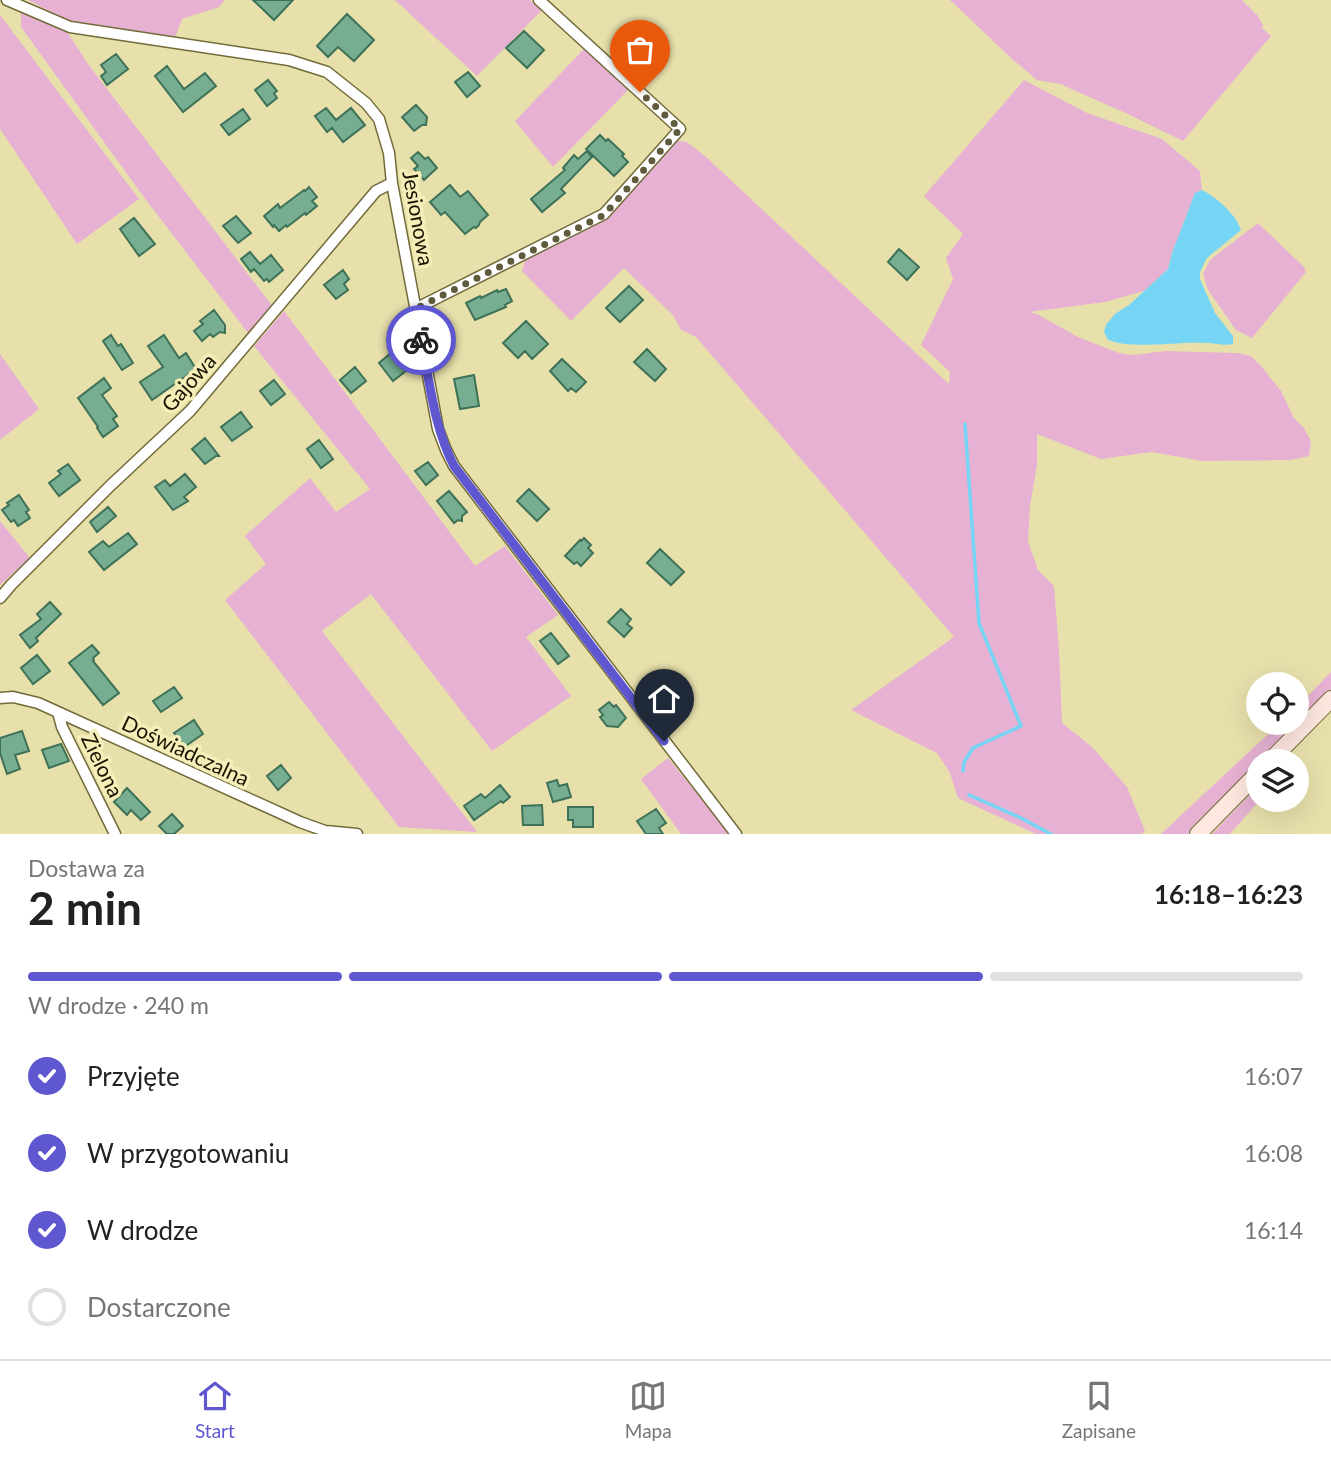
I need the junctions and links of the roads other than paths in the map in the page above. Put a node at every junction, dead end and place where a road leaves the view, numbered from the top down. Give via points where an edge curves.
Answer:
1 (7, 0) edge
2 (539, 0) edge
3 (392, 183) junction
4 (415, 309) junction
5 (0, 598) edge
6 (0, 698) edge
7 (1331, 699) edge
8 (58, 712) junction
9 (1282, 749) edge
10 (1246, 785) edge
11 (115, 834) edge
12 (357, 834) edge
13 (736, 834) edge
14 (1198, 834) edge

1 - 3 street, Jesionowa via 70,27 289,60 327,72 379,119
2 - 4 street via 680,129 604,215
3 - 4 street, Jesionowa
3 - 5 street, Gajowa via 376,191 190,411
4 - 13 street, Jesionowa via 438,429 454,466
6 - 8 street, Doświadczalna via 38,703
7 - 9 main road
8 - 11 street, Zielona
8 - 12 street, Doświadczalna via 300,822 325,831
10 - 14 main road

